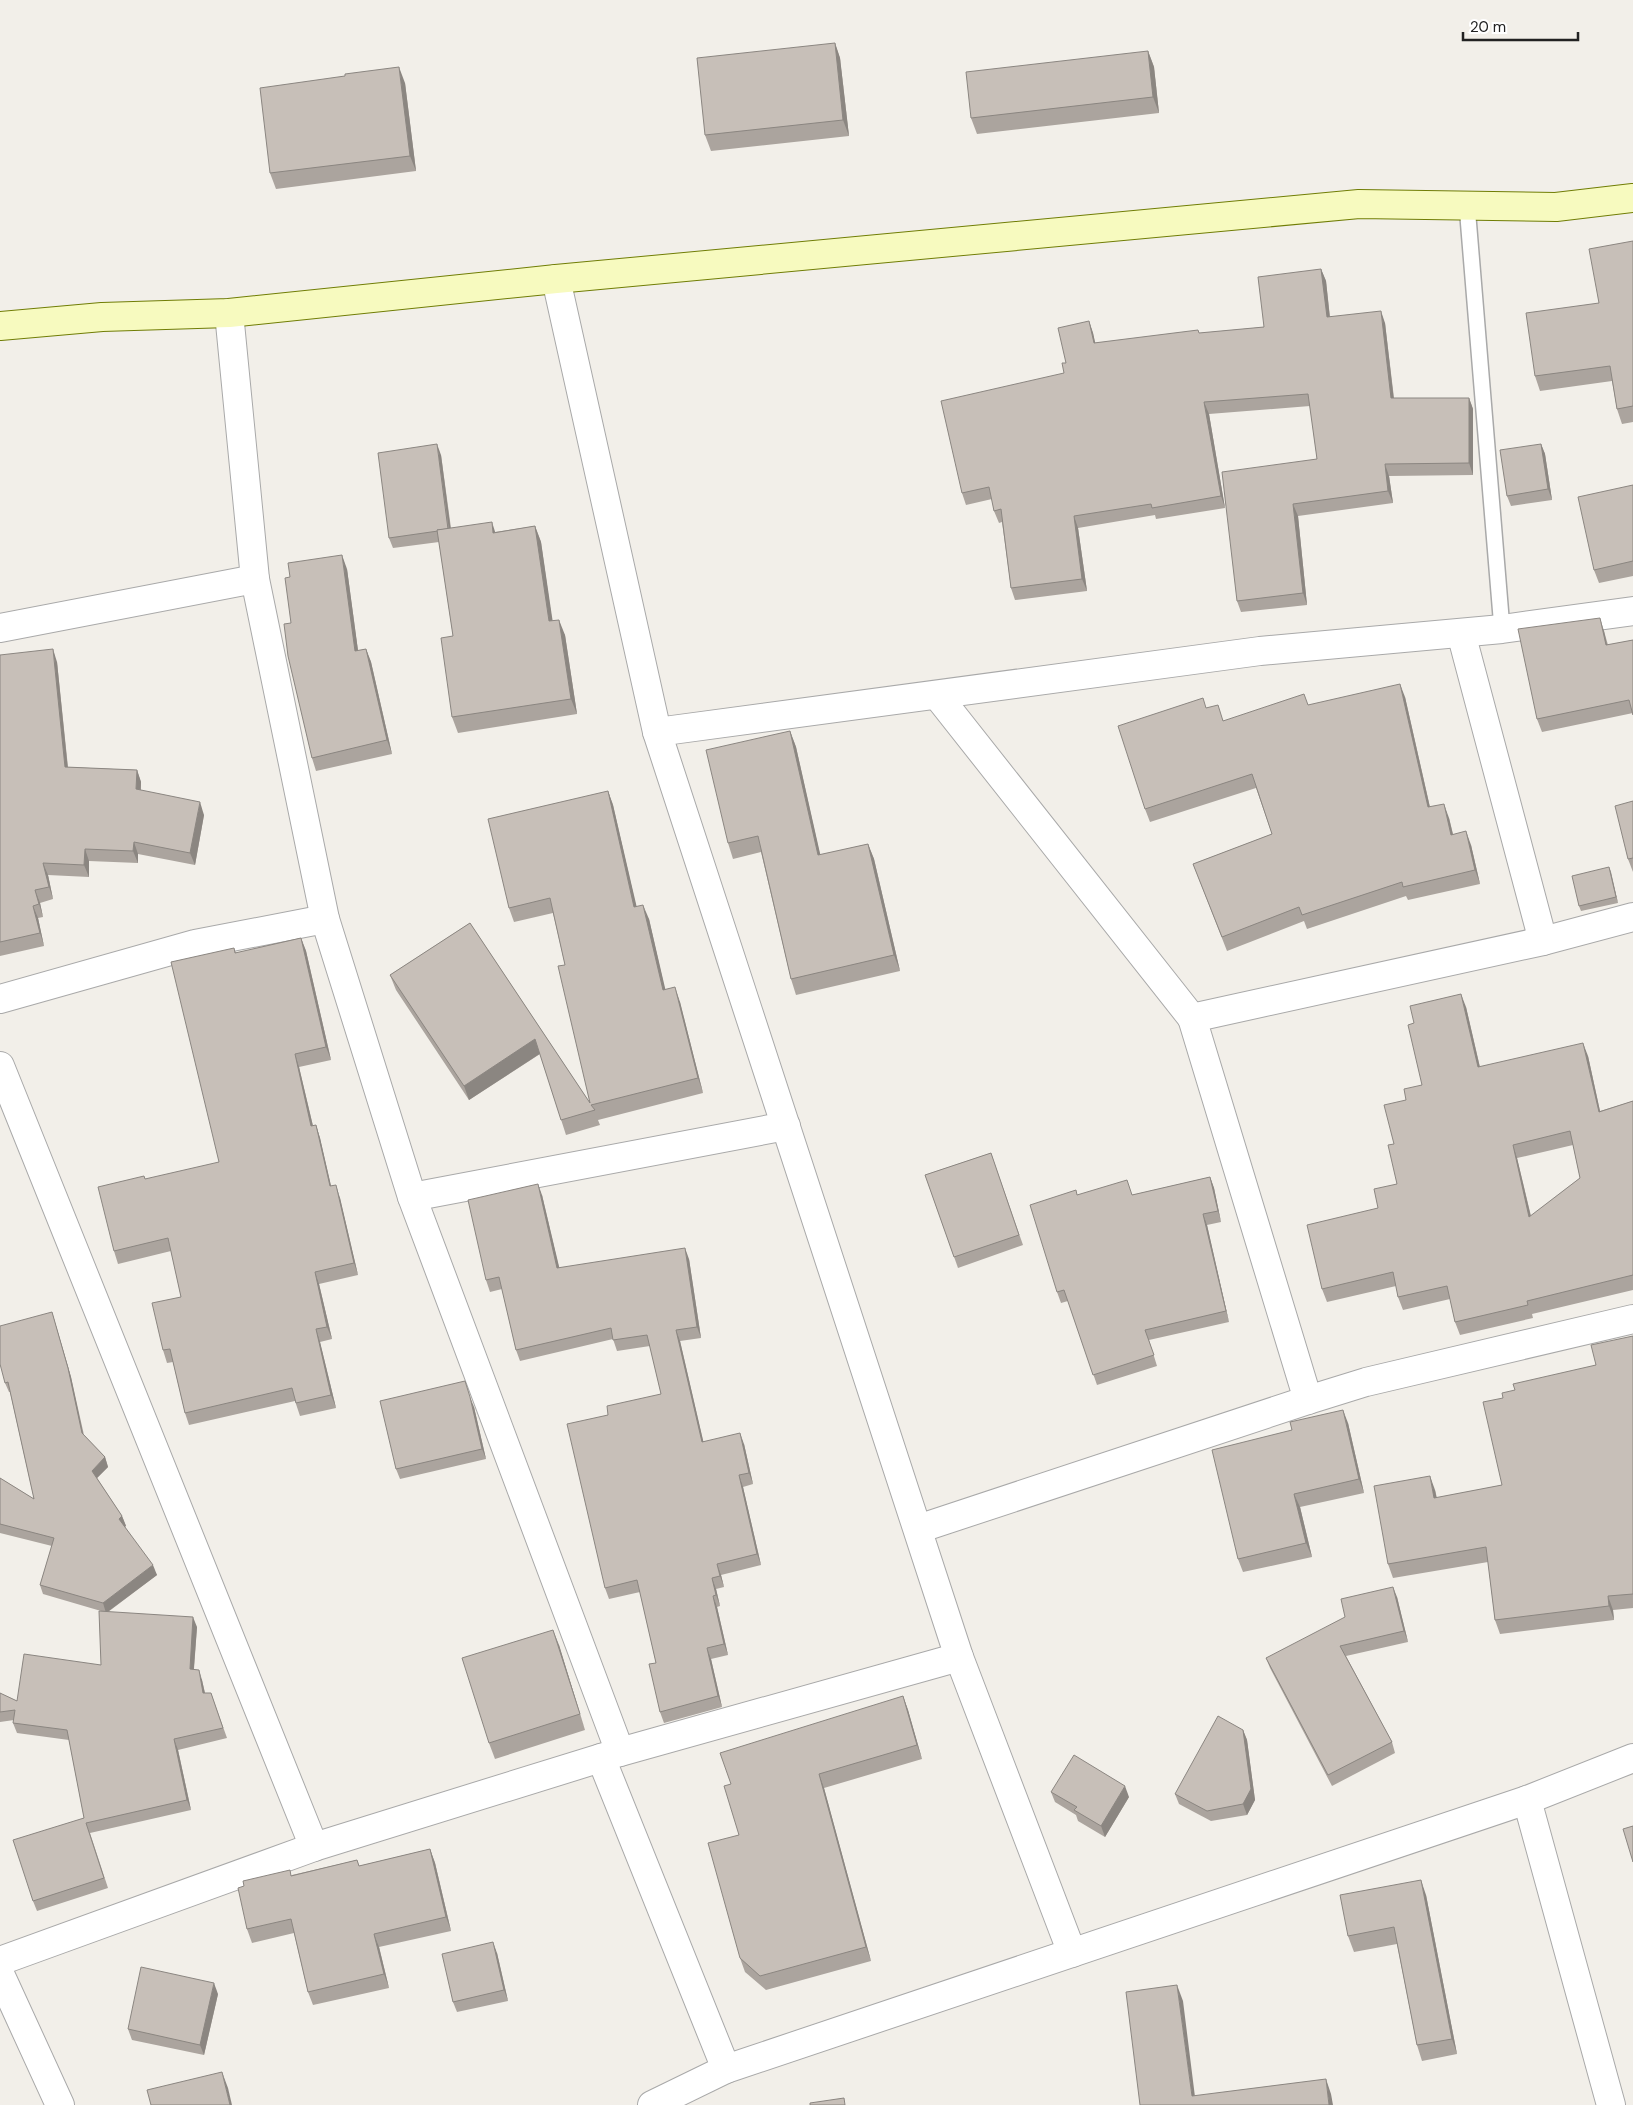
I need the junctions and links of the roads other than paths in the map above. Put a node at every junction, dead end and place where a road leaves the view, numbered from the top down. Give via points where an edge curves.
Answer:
1 (1633, 198) edge
2 (1467, 205) junction
3 (556, 279) junction
4 (229, 313) junction
5 (0, 326) edge
6 (255, 579) junction
7 (1633, 611) edge
8 (0, 628) edge
9 (1502, 629) junction
10 (1461, 633) junction
11 (937, 695) junction
12 (657, 732) junction
13 (1633, 917) edge
14 (325, 919) junction
15 (1543, 941) junction
16 (0, 999) edge
17 (1192, 1018) junction
18 (0, 1066) edge
19 (786, 1126) junction
20 (412, 1197) junction
21 (1633, 1319) edge
22 (1308, 1400) junction
23 (918, 1529) junction
24 (959, 1657) junction
25 (610, 1755) junction
26 (1633, 1758) edge
27 (1527, 1800) junction
28 (314, 1847) junction
29 (1072, 1953) junction
30 (0, 1962) edge
31 (0, 1974) edge
32 (726, 2069) junction
33 (1609, 2104) edge
34 (60, 2105) edge
35 (652, 2105) edge

1 - 2 street via 1556,207
2 - 3 street via 1358,204
2 - 9 lane
3 - 4 street
3 - 12 street
4 - 5 street via 102,317
4 - 6 street
6 - 8 street
6 - 14 street
7 - 9 street
9 - 10 street
10 - 11 street via 1260,651
10 - 15 street
11 - 12 street
11 - 17 street
12 - 19 street
13 - 15 street
14 - 16 street via 195,944
14 - 20 street
15 - 17 street
17 - 22 street
18 - 28 street
19 - 20 street
19 - 23 street
20 - 25 street
21 - 22 street via 1366,1382
22 - 23 street
23 - 24 street
24 - 25 street
24 - 29 street
25 - 28 street
25 - 32 street
26 - 27 street
27 - 29 street
27 - 33 street
28 - 30 street
29 - 32 street
31 - 34 street
32 - 35 street

